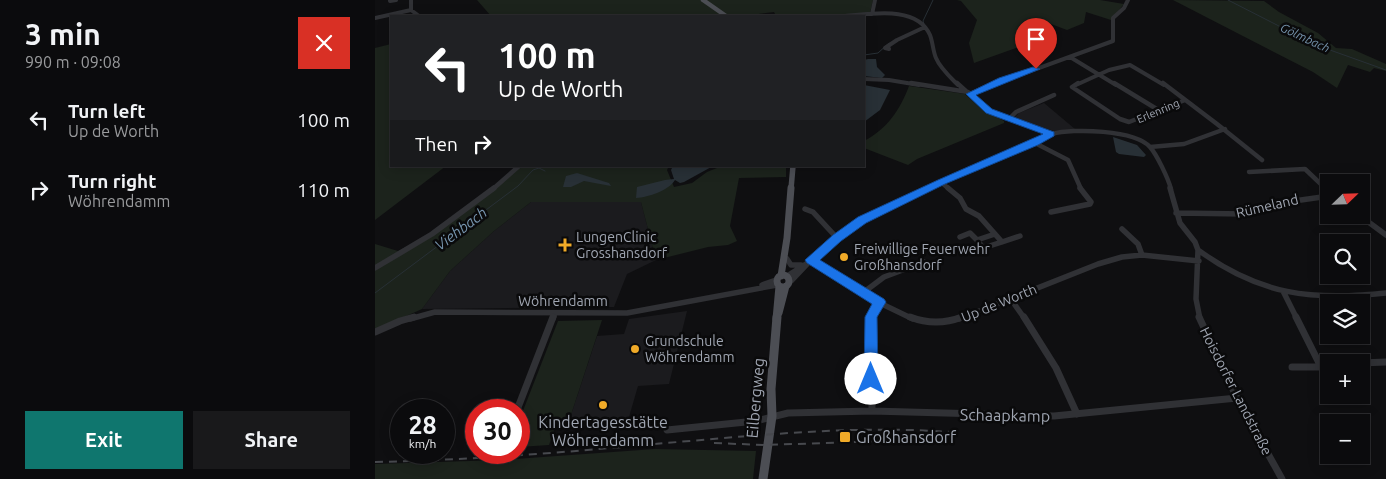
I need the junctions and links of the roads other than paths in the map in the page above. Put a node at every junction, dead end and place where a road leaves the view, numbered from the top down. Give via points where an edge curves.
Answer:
1 (396, 0) edge
2 (411, 0) edge
3 (703, 0) edge
4 (875, 0) edge
5 (1128, 0) edge
6 (390, 1) edge
7 (411, 10) junction
8 (872, 14) junction
9 (418, 15) edge
10 (726, 15) edge
11 (858, 15) edge
12 (375, 18) edge
13 (925, 27) junction
14 (889, 49) dead end
15 (1069, 57) junction
16 (1099, 75) junction
17 (865, 79) edge
18 (969, 93) junction
19 (1054, 96) dead end
20 (1185, 100) junction
21 (1160, 111) junction
22 (1009, 120) junction
23 (1225, 130) junction
24 (1051, 134) junction
25 (1035, 143) junction
26 (1150, 147) junction
27 (1262, 160) dead end
28 (518, 167) edge
29 (793, 167) edge
30 (1249, 172) dead end
31 (941, 182) junction
32 (1320, 185) edge
33 (1320, 196) edge
34 (805, 209) dead end
35 (1051, 212) dead end
36 (1176, 213) junction
37 (1370, 223) edge
38 (1122, 229) dead end
39 (995, 234) junction
40 (1386, 235) edge
41 (1020, 236) dead end
42 (960, 237) dead end
43 (837, 238) junction
44 (977, 240) junction
45 (1002, 242) junction
46 (1198, 250) junction
47 (786, 255) junction
48 (1142, 255) junction
49 (1199, 261) junction
50 (924, 262) dead end
51 (807, 263) junction
52 (1219, 266) junction
53 (375, 268) edge
54 (783, 281) junction
55 (1283, 291) junction
56 (863, 292) junction
57 (1386, 294) edge
58 (1010, 298) junction
59 (880, 302) junction
60 (555, 313) junction
61 (375, 332) edge
62 (1320, 357) edge
63 (1386, 362) edge
64 (1370, 363) edge
65 (1320, 366) edge
66 (1292, 367) dead end
67 (1237, 398) junction
68 (521, 399) edge
69 (872, 411) junction
70 (1077, 414) junction
71 (772, 416) junction
72 (667, 430) dead end
73 (763, 479) edge
74 (1282, 479) edge

1 - 6 street
2 - 7 street
3 - 10 main road
4 - 8 street
5 - 15 street via 1113,18 1113,41
7 - 9 street
7 - 12 street
8 - 11 street
8 - 13 street via 905,16
13 - 14 street via 885,48
13 - 18 street via 939,64
15 - 16 street
15 - 18 street
16 - 20 street, Erlenring via 1126,65 1133,66
16 - 21 street
16 - 21 street, Erlenring via 1074,85 1073,89 1125,121 1135,121
17 - 18 street
18 - 22 street via 989,111
19 - 22 street via 1017,112
20 - 21 street, Erlenring
20 - 23 street
22 - 24 street
23 - 26 street via 1184,144
23 - 27 street
24 - 25 street
24 - 26 street via 1118,132 1138,138
25 - 31 street
25 - 35 street via 1068,160 1079,187 1091,202
26 - 36 street, Hoisdorfer Landstraße via 1169,183
28 - 53 street via 441,229
29 - 47 main road, Eilbergweg
30 - 32 street via 1301,168
31 - 39 street
31 - 43 street via 862,220
33 - 36 street, Rümeland via 1243,214
34 - 43 street via 813,212
36 - 46 street, Hoisdorfer Landstraße
37 - 40 street
38 - 48 street via 1138,244
39 - 44 street
39 - 45 street
41 - 45 street
42 - 44 street via 970,234
43 - 51 street
44 - 45 street via 983,248
46 - 49 street, Hoisdorfer Landstraße
46 - 52 street
47 - 51 street via 791,265
47 - 54 main road, Eilbergweg
48 - 49 street, Up de Worth
48 - 58 street, Up de Worth via 1098,264
49 - 52 street, Up de Worth
49 - 67 street, Hoisdorfer Landstraße via 1197,311
50 - 56 street via 884,277
51 - 54 street
51 - 56 street, Up de Worth
52 - 55 street
54 - 60 street, Wöhrendamm via 639,311
54 - 71 main road, Eilbergweg via 771,389
55 - 57 street via 1328,297
55 - 62 street
56 - 59 street, Up de Worth
58 - 59 street, Up de Worth via 937,324 912,318
58 - 70 street via 1048,351
59 - 69 street via 871,317
60 - 61 street, Wöhrendamm via 435,312 400,321
60 - 68 street
63 - 64 street
65 - 66 street
67 - 70 street, Schaapkamp
67 - 74 street, Hoisdorfer Landstraße
69 - 70 street, Schaapkamp
69 - 71 street, Schaapkamp via 800,412
71 - 72 street, Schaapkamp via 755,421
71 - 73 main road, Eilbergweg

